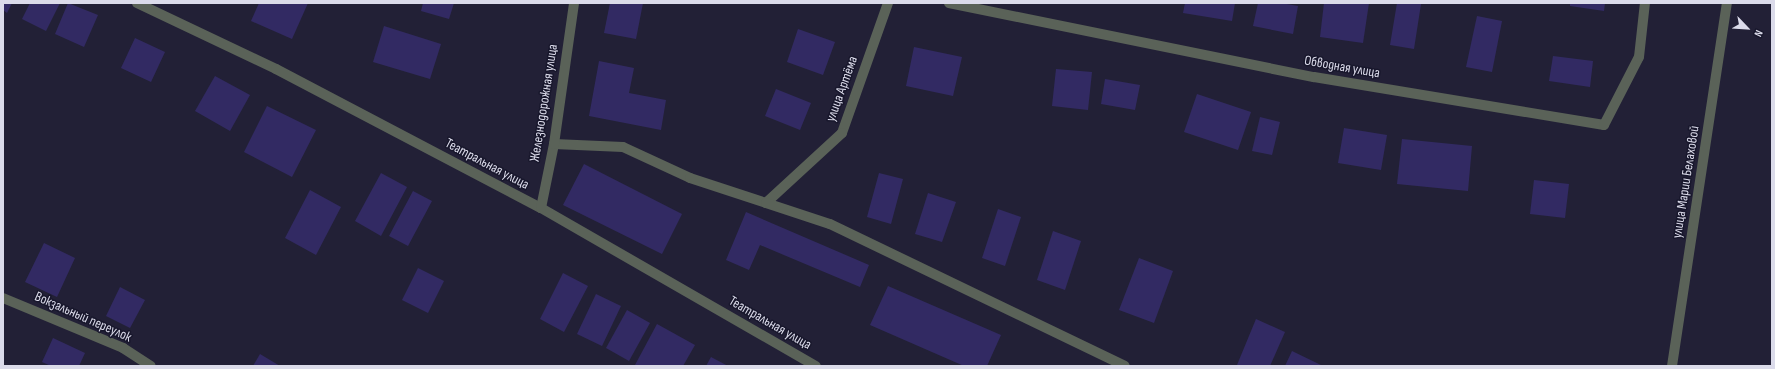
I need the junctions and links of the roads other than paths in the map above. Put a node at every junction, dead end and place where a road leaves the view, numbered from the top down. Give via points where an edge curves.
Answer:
1 (137, 3) edge
2 (574, 3) edge
3 (888, 3) edge
4 (949, 3) edge
5 (1645, 3) edge
6 (1727, 3) edge
7 (554, 144) junction
8 (766, 203) junction
9 (541, 208) junction
10 (3, 298) edge
11 (151, 366) edge
12 (816, 366) edge
13 (1125, 366) edge
14 (1672, 366) edge

1 - 9 street, Театральная улица via 276,69
2 - 7 street, Железнодорожная улица
3 - 8 street, улица Артёма via 842,133
4 - 5 street, Обводная улица via 1314,77 1604,125 1639,57
6 - 14 street, улица Марии Белаховой
7 - 8 street via 623,147 690,178
7 - 9 street, Железнодорожная улица
8 - 13 street via 830,224
9 - 12 street, Театральная улица
10 - 11 street, Вокзальный переулок via 123,348

